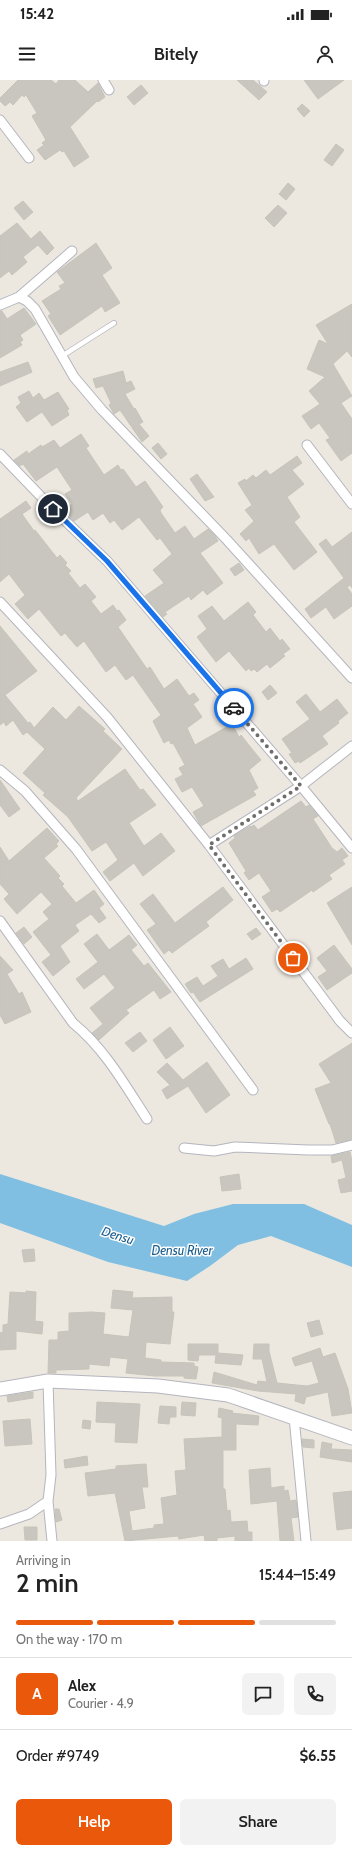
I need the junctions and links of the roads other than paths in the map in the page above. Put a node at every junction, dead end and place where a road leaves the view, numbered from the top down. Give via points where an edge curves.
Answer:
1 (103, 80) edge
2 (109, 90) dead end
3 (0, 120) edge
4 (29, 158) dead end
5 (72, 251) dead end
6 (19, 297) junction
7 (0, 305) edge
8 (114, 323) dead end
9 (62, 356) junction
10 (308, 445) dead end
11 (0, 454) edge
12 (352, 504) edge
13 (0, 602) edge
14 (352, 678) edge
15 (352, 746) edge
16 (0, 770) edge
17 (301, 786) junction
18 (209, 845) junction
19 (352, 848) edge
20 (0, 921) edge
21 (352, 1033) edge
22 (253, 1090) dead end
23 (147, 1119) dead end
24 (352, 1145) edge
25 (184, 1148) dead end
26 (48, 1381) junction
27 (0, 1389) edge
28 (294, 1417) junction
29 (352, 1438) edge
30 (48, 1501) junction
31 (0, 1524) edge
32 (52, 1541) edge
33 (306, 1541) edge

1 - 2 street
3 - 4 street
5 - 6 street
6 - 7 street
6 - 9 street via 34,309
8 - 9 lane
9 - 14 street via 74,377 102,410 227,540
10 - 12 street
11 - 17 street via 107,561
13 - 18 street via 107,716
15 - 17 street
16 - 22 street via 25,791 76,849
17 - 18 street
17 - 19 street
18 - 21 street via 340,1021
20 - 23 street via 73,1023 85,1032 109,1060
24 - 25 street via 332,1150 235,1147 214,1151
26 - 27 street
26 - 28 street via 158,1386 228,1395
26 - 30 street via 51,1475
28 - 29 street
28 - 33 street
30 - 31 street via 29,1514
30 - 32 street

